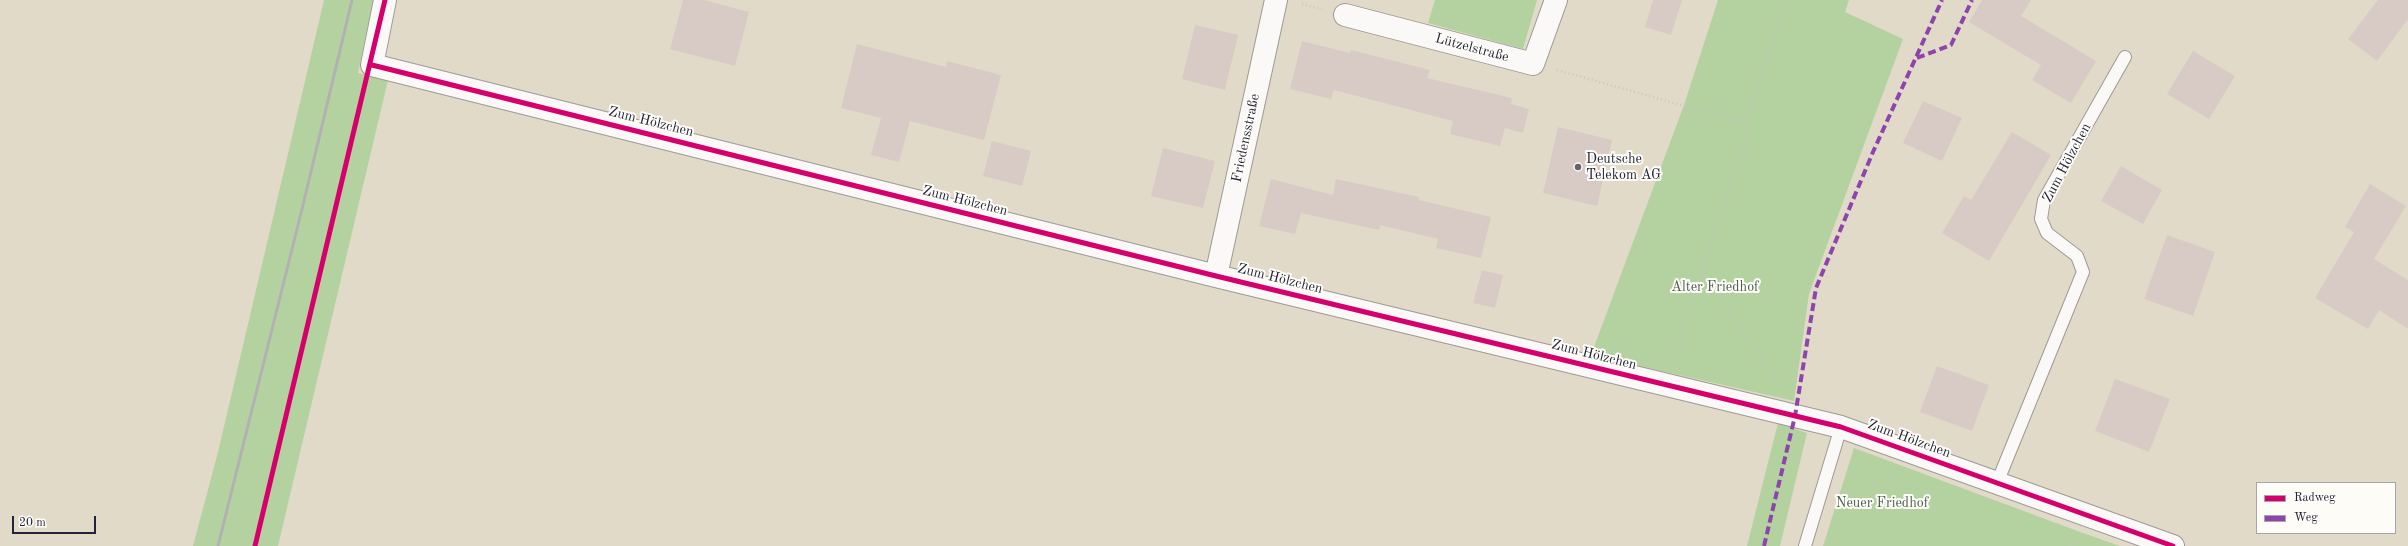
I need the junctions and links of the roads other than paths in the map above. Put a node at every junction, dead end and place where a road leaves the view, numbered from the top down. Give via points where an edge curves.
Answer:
1 (385, 0) edge
2 (1556, 0) edge
3 (1285, 1) edge
4 (1345, 15) road end
5 (2125, 57) dead end
6 (1216, 276) junction
7 (1841, 427) junction
8 (1997, 483) junction
9 (2135, 539) edge
10 (1805, 546) edge
11 (2173, 546) edge

1 - 6 street, Zum Hölzchen via 372,65
2 - 4 street, Lützelstraße via 1533,64
3 - 6 street, Friedensstraße
5 - 8 lane, Zum Hölzchen via 2044,200 2041,219 2047,233 2077,256 2082,272
6 - 7 street, Zum Hölzchen
7 - 8 street, Zum Hölzchen
7 - 10 lane
8 - 9 street, Zum Hölzchen
9 - 11 street, Zum Hölzchen

